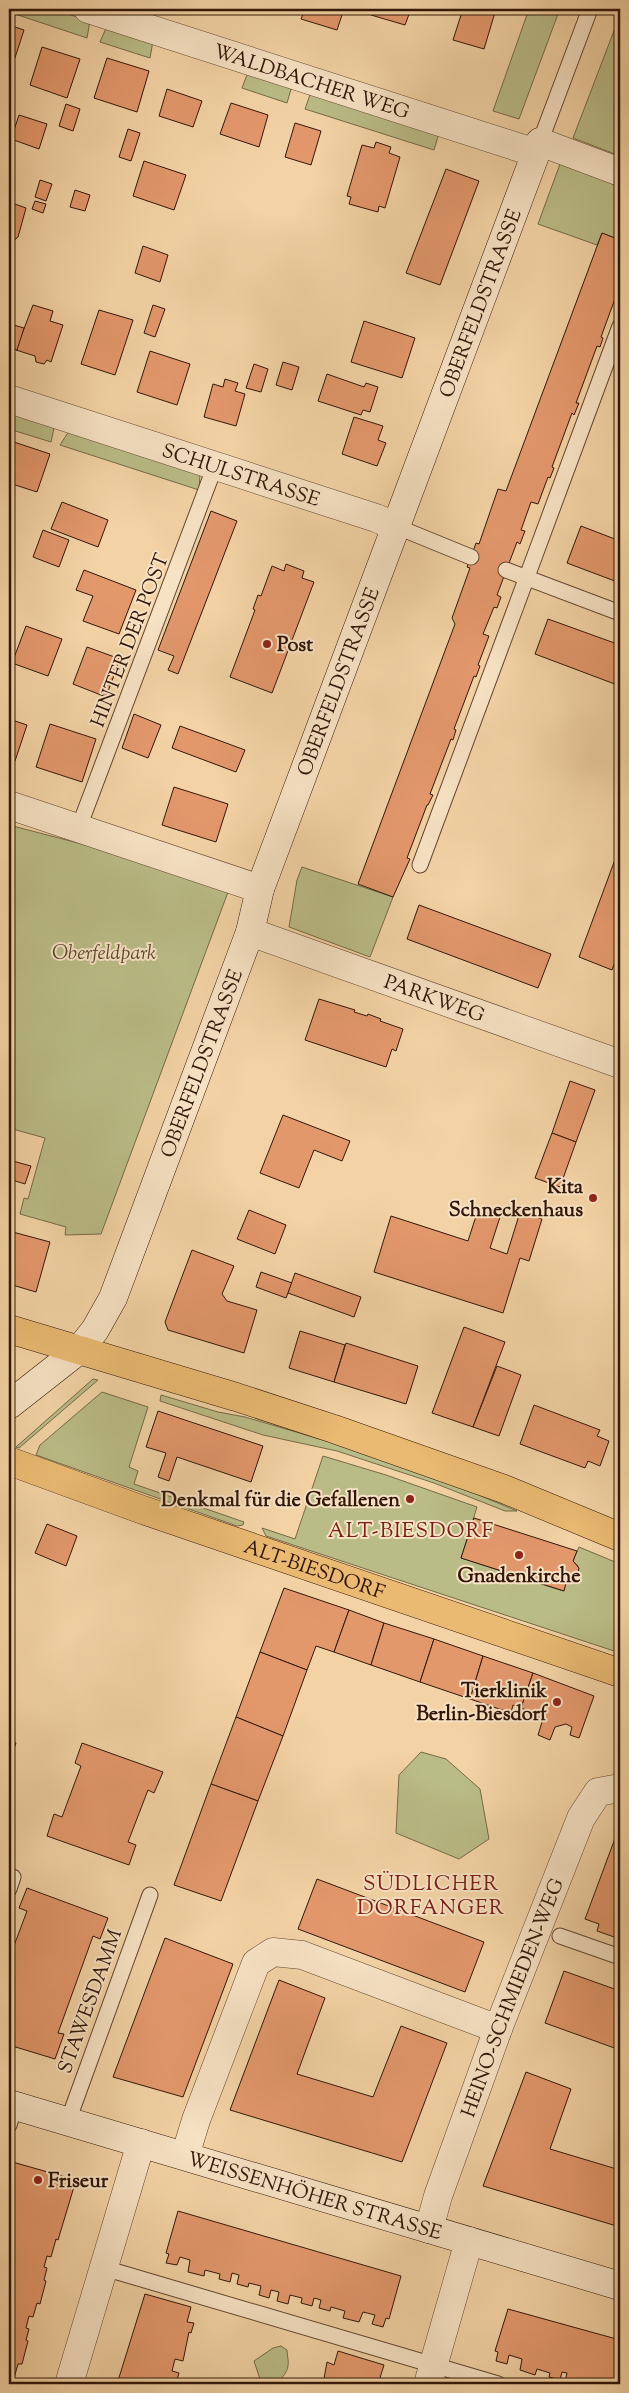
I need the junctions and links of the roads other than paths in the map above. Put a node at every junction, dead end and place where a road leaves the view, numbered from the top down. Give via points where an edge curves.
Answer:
1 (88, 9) edge
2 (590, 9) edge
3 (538, 148) junction
4 (620, 172) edge
5 (620, 326) edge
6 (9, 399) edge
7 (216, 466) junction
8 (395, 526) junction
9 (470, 556) dead end
10 (506, 570) dead end
11 (527, 578) junction
12 (620, 613) edge
13 (9, 805) edge
14 (79, 827) junction
15 (420, 865) dead end
16 (260, 889) junction
17 (250, 932) junction
18 (618, 1058) edge
19 (9, 1329) edge
20 (79, 1350) junction
21 (9, 1406) edge
22 (9, 1461) edge
23 (620, 1537) edge
24 (620, 1673) edge
25 (620, 1788) edge
26 (150, 1895) dead end
27 (560, 1936) dead end
28 (620, 1958) edge
29 (498, 2029) junction
30 (11, 2111) edge
31 (68, 2121) junction
32 (141, 2143) junction
33 (185, 2156) junction
34 (428, 2229) junction
35 (469, 2241) junction
36 (104, 2268) junction
37 (620, 2286) edge
38 (430, 2375) edge
39 (69, 2384) edge
40 (498, 2384) edge

1 - 3 street, WALDBACHER WEG
2 - 3 lane, OBERFELDSTRASSE
3 - 4 street, WALDBACHER WEG
3 - 8 street, OBERFELDSTRASSE
5 - 11 lane
6 - 7 street, SCHULSTRASSE
7 - 8 street, SCHULSTRASSE
7 - 14 lane, HINTER DER POST
8 - 9 lane, SCHULSTRASSE
8 - 16 street, OBERFELDSTRASSE
10 - 11 lane
11 - 12 lane
11 - 15 lane
13 - 14 street
14 - 16 street
16 - 17 street, OBERFELDSTRASSE
17 - 18 street, PARKWEG
17 - 20 street, OBERFELDSTRASSE via 113,1298
19 - 20 main road
20 - 21 street
20 - 23 main road via 334,1429 504,1489
22 - 24 main road, ALT-BIESDORF
25 - 29 street, HEINO-SCHMIEDEN-WEG via 598,1792 581,1818
26 - 31 lane, STAWESDAMM
27 - 28 lane
29 - 33 street via 302,1955 273,1952 256,1963
29 - 34 street, HEINO-SCHMIEDEN-WEG
30 - 31 street, WEISSENHÖHER STRASSE
31 - 32 street, WEISSENHÖHER STRASSE
32 - 33 street, WEISSENHÖHER STRASSE
32 - 36 street
33 - 34 street, WEISSENHÖHER STRASSE
34 - 35 street, WEISSENHÖHER STRASSE
35 - 37 street, WEISSENHÖHER STRASSE
35 - 38 street
36 - 38 lane
36 - 39 street
38 - 40 lane

